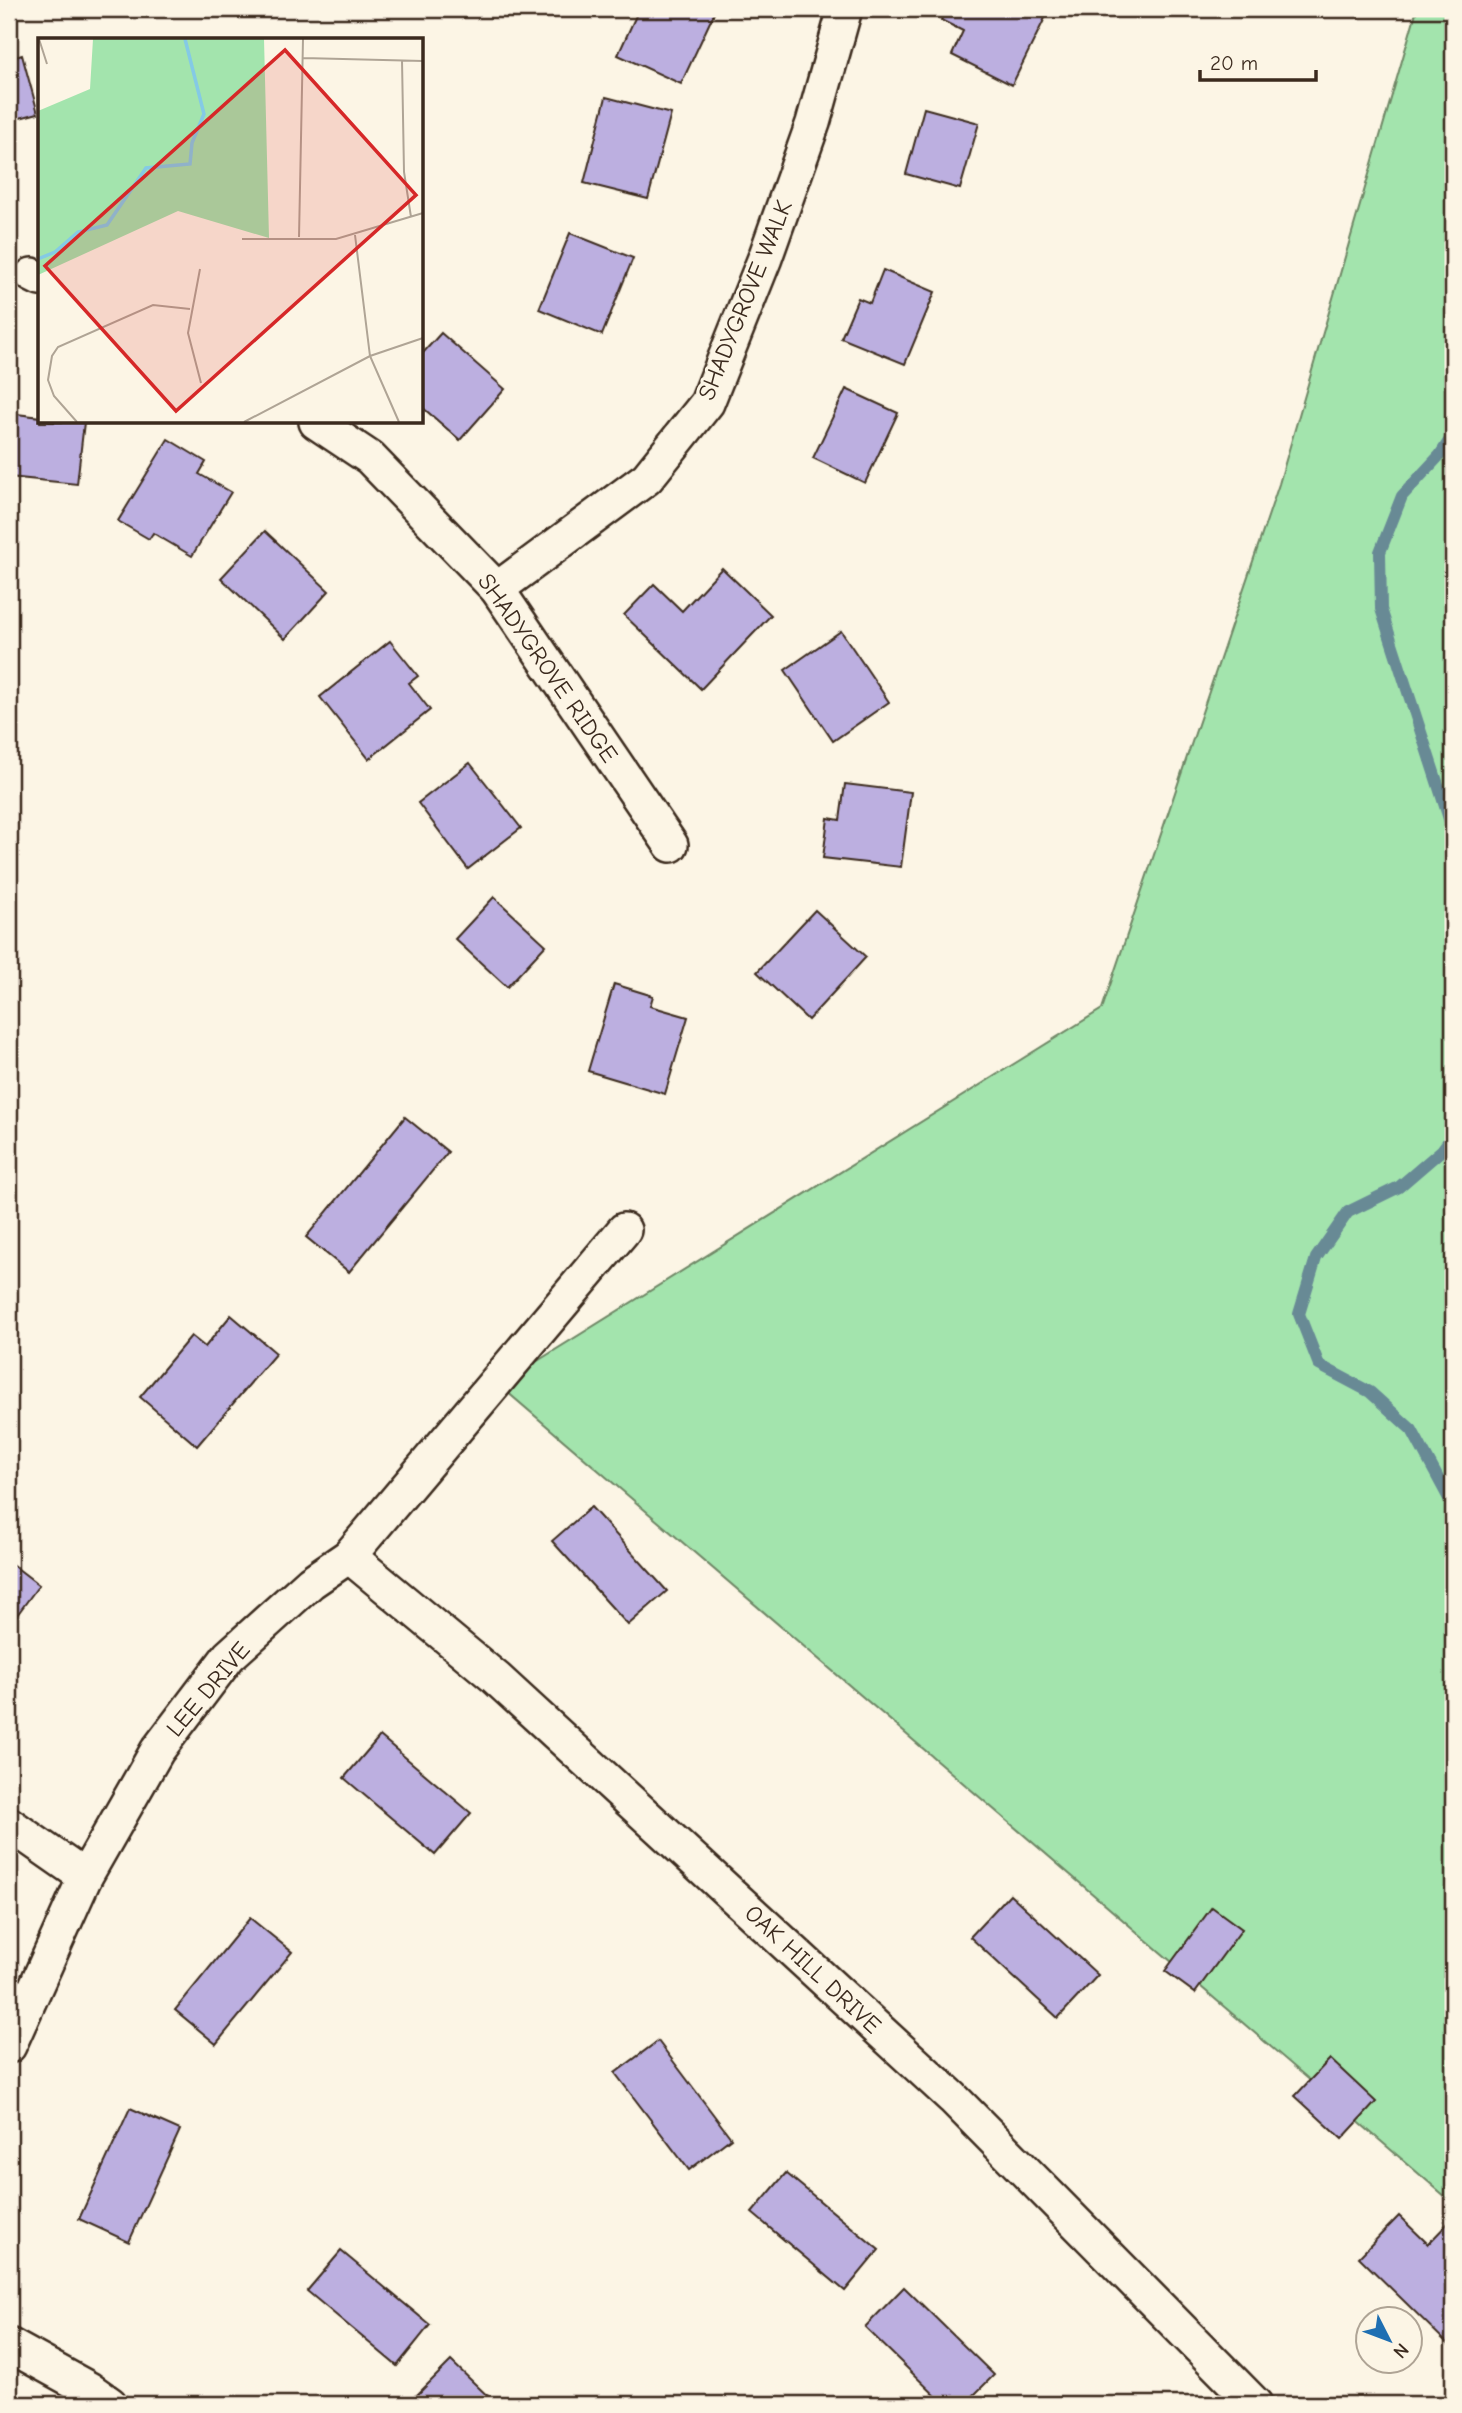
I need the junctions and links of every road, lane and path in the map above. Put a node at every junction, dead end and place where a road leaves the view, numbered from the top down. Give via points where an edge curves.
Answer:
1 (845, 9) edge
2 (319, 424) edge
3 (497, 589) junction
4 (671, 845) dead end
5 (624, 1230) dead end
6 (349, 1556) junction
7 (9, 1824) edge
8 (85, 1877) junction
9 (9, 2046) edge
10 (9, 2345) edge
11 (110, 2404) edge
12 (1255, 2404) edge

1 - 3 street, SHADYGROVE WALK via 813,123 707,403 647,478
2 - 3 street, SHADYGROVE RIDGE via 370,458
3 - 4 street, SHADYGROVE RIDGE
5 - 6 street, LEE DRIVE
6 - 8 street, LEE DRIVE via 311,1582 229,1656 157,1751
6 - 12 street, OAK HILL DRIVE via 496,1678 953,2098
7 - 8 street
8 - 9 street, LEE DRIVE
10 - 11 street

